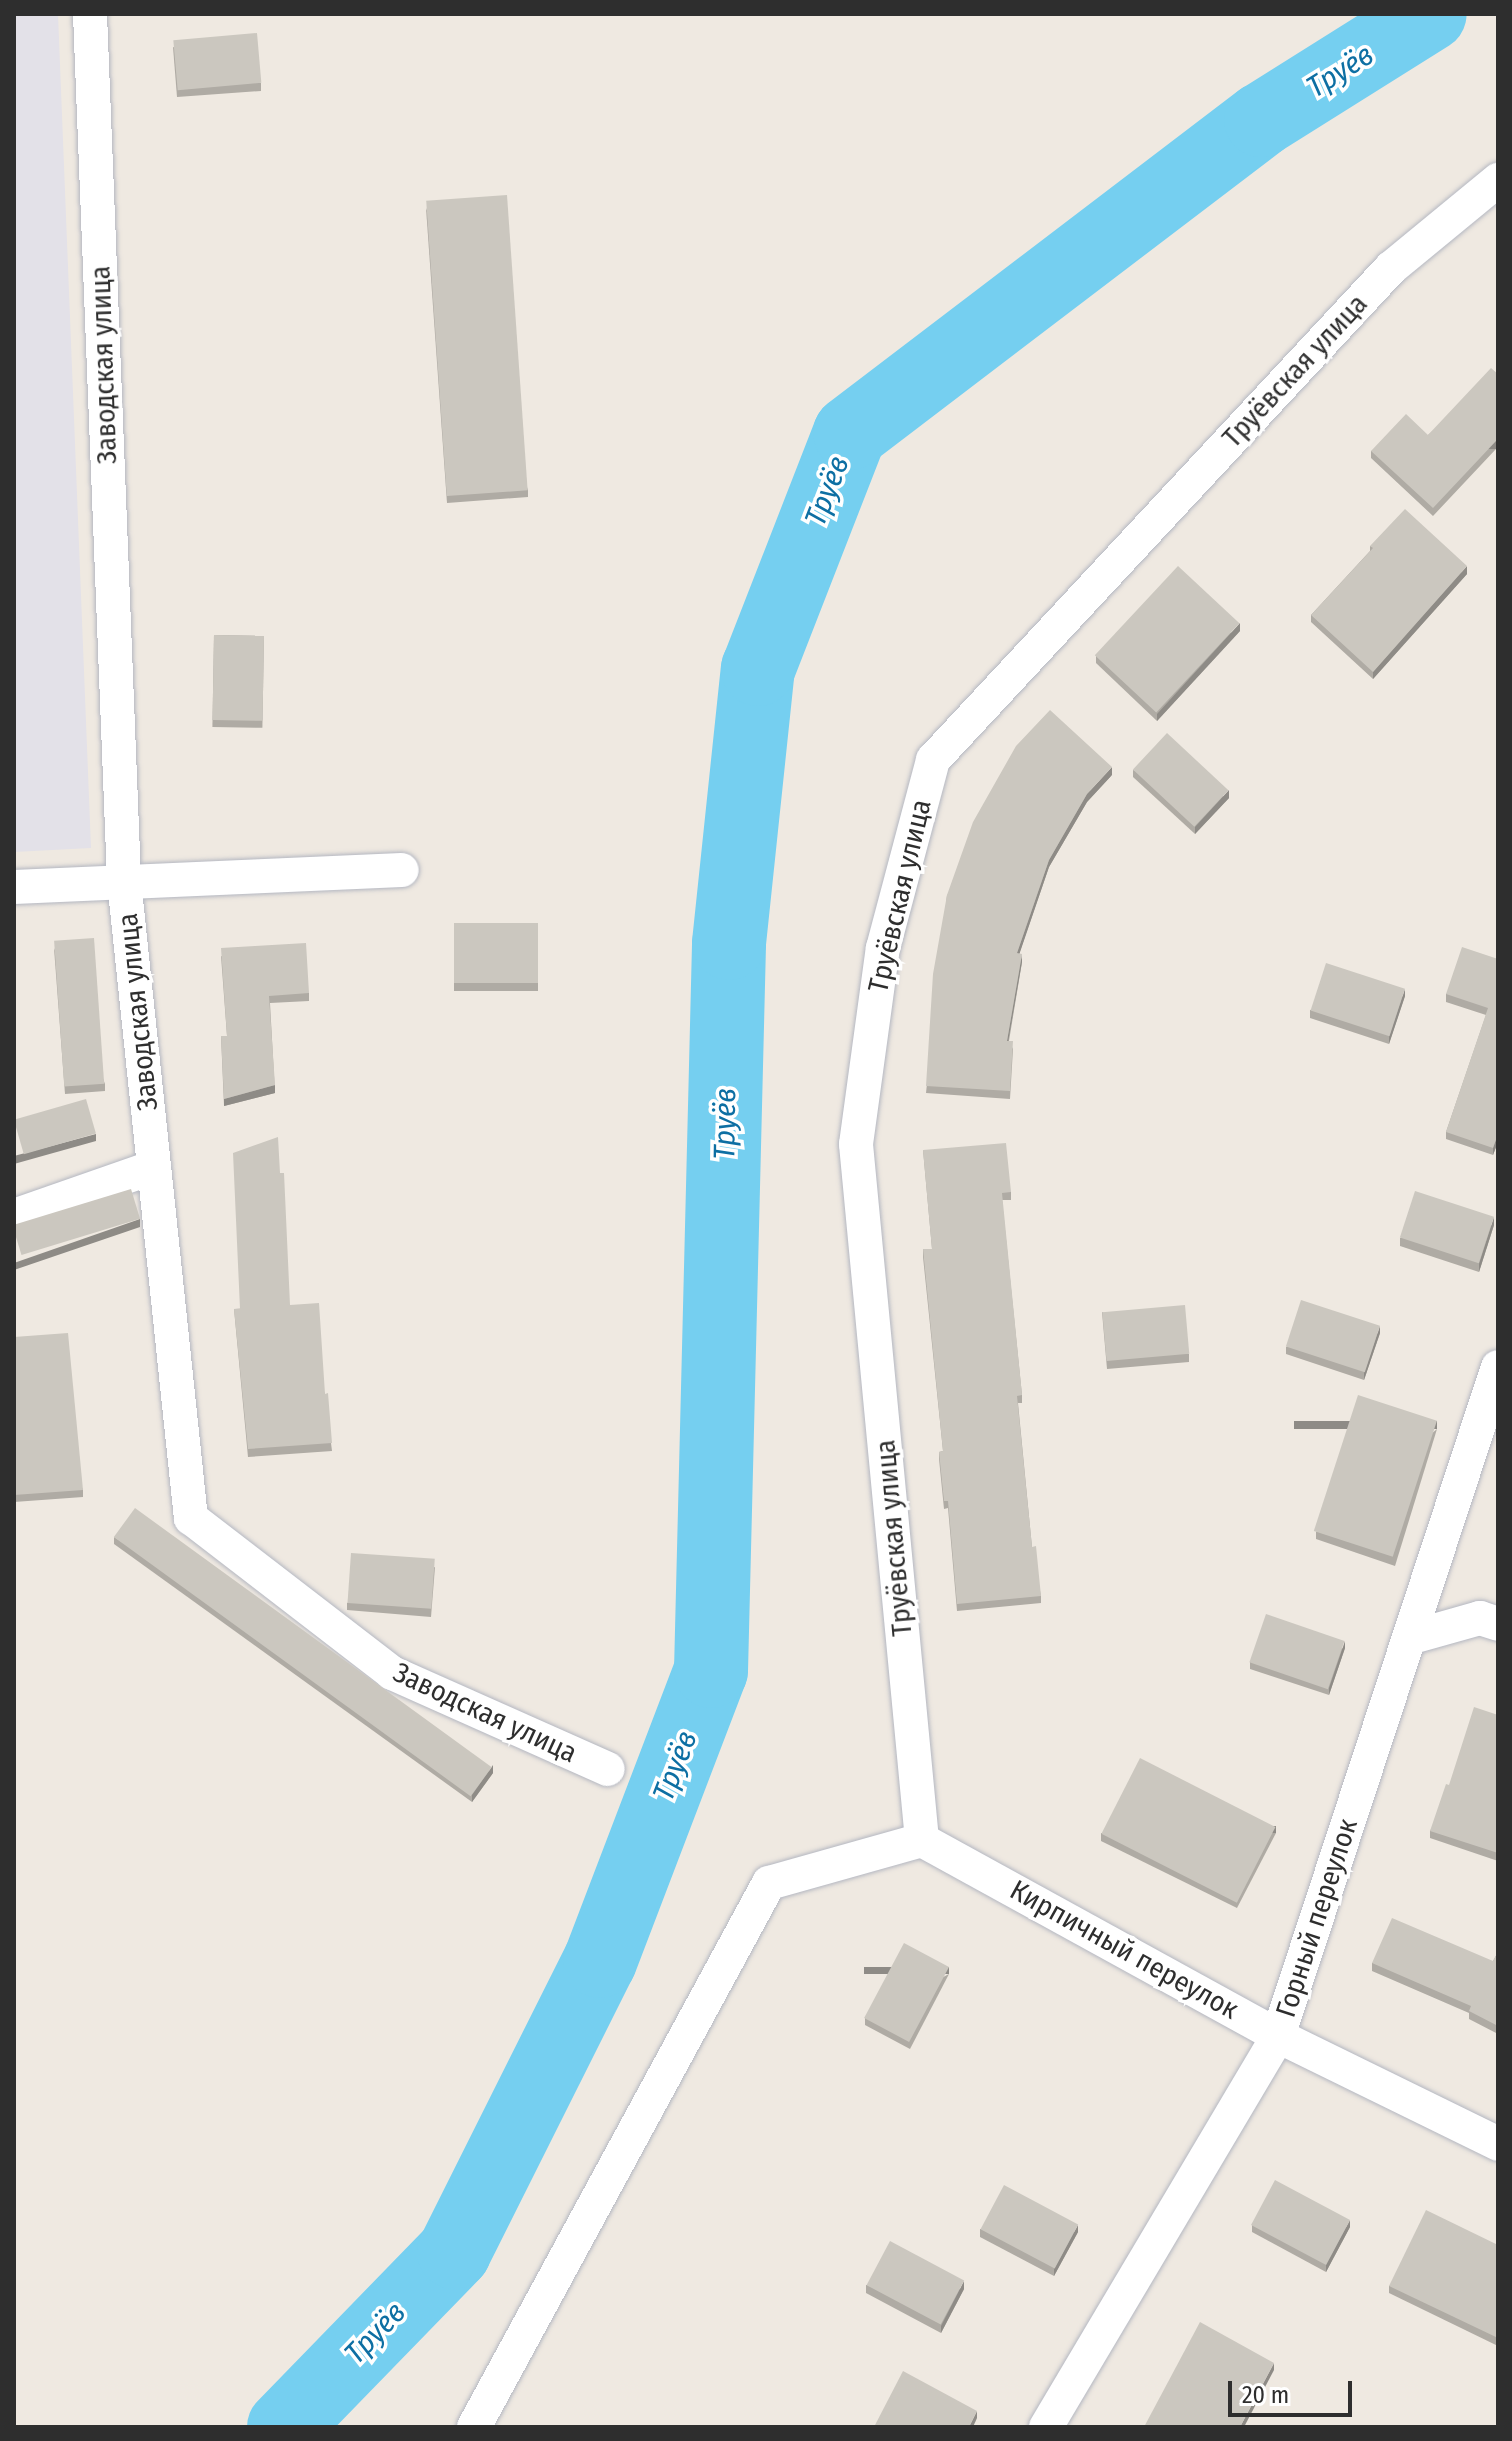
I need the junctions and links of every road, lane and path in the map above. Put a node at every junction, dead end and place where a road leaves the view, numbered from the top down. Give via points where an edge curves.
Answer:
1 (90, 14) edge
2 (1498, 180) edge
3 (402, 870) dead end
4 (124, 881) junction
5 (14, 887) edge
6 (154, 1167) junction
7 (14, 1216) edge
8 (1498, 1367) edge
9 (1498, 1624) edge
10 (1409, 1638) junction
11 (608, 1769) dead end
12 (922, 1840) junction
13 (1278, 2036) junction
14 (1498, 2144) edge
15 (474, 2427) edge
16 (1046, 2427) edge

1 - 4 street, Заводская улица
2 - 12 street, Труёвская улица via 1391,268 933,760 883,948 856,1144
3 - 4 street
4 - 5 street
4 - 6 street, Заводская улица
6 - 7 street
6 - 11 street, Заводская улица via 191,1518 392,1673
8 - 10 street, Горный переулок
9 - 10 street via 1480,1618
10 - 13 street, Горный переулок
12 - 13 street, Кирпичный переулок
12 - 15 street via 769,1883
13 - 14 street, Кирпичный переулок
13 - 16 street, Горный переулок

